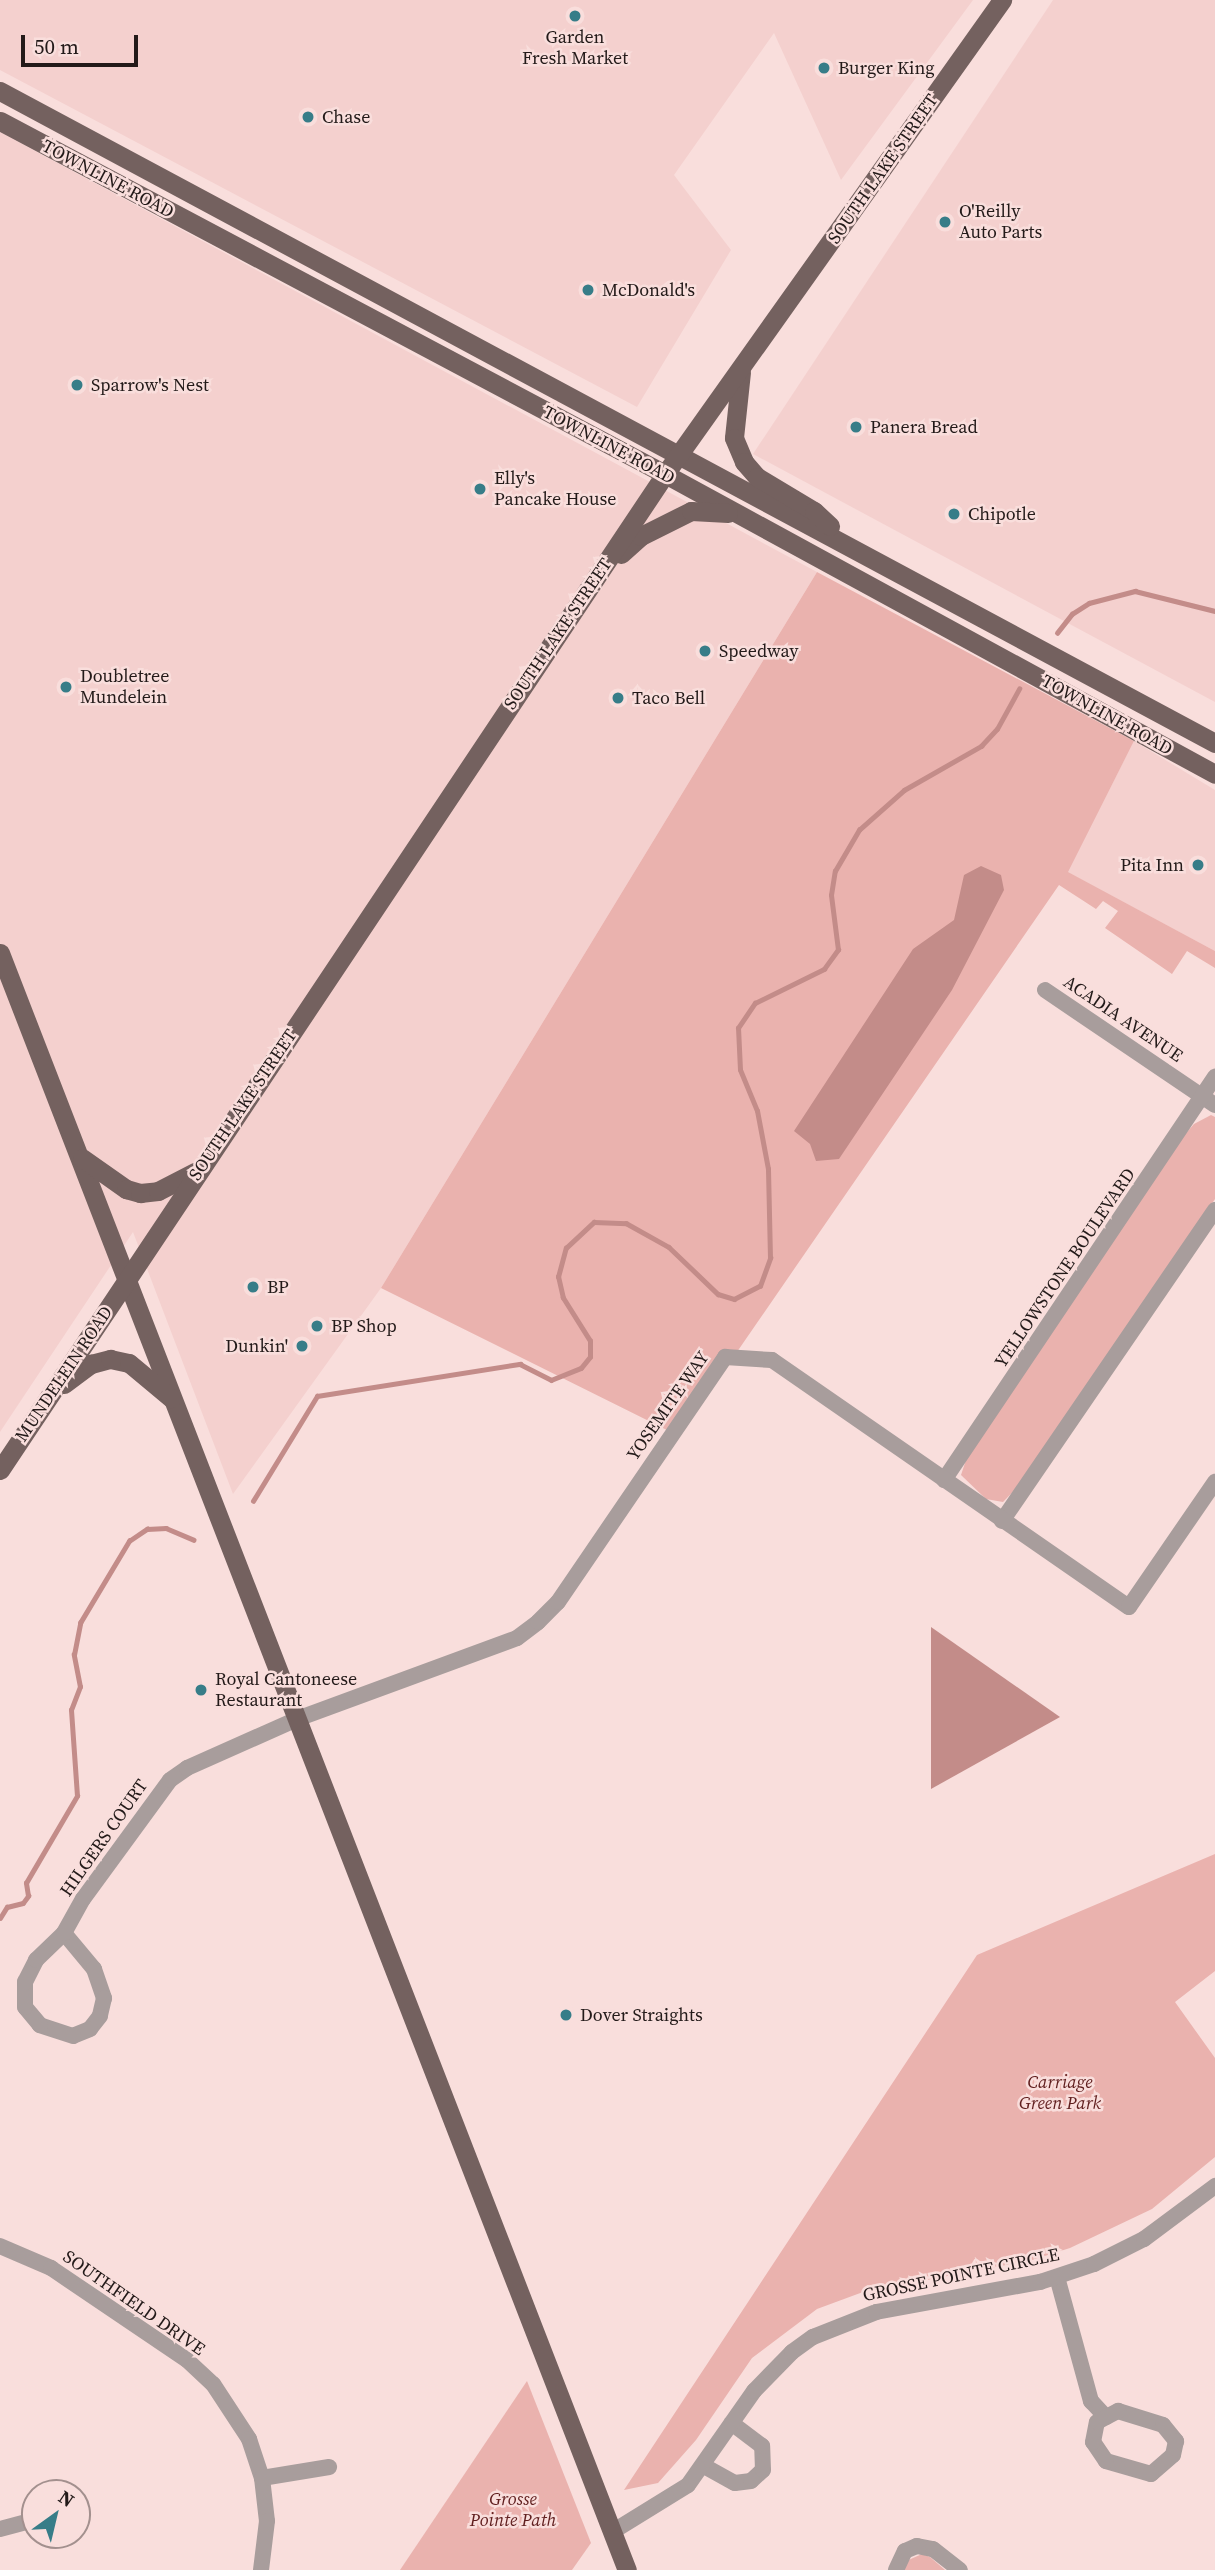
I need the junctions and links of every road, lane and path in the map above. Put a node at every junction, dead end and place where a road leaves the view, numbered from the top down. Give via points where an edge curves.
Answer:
1 (1002, 0) edge
2 (0, 91) edge
3 (0, 121) edge
4 (741, 368) junction
5 (680, 454) junction
6 (665, 474) junction
7 (740, 515) junction
8 (852, 546) junction
9 (597, 576) junction
10 (1215, 743) edge
11 (1215, 774) edge
12 (0, 953) edge
13 (1045, 989) dead end
14 (1215, 1076) edge
15 (1209, 1100) edge
16 (82, 1158) junction
17 (200, 1169) junction
18 (1215, 1210) edge
19 (128, 1277) junction
20 (53, 1392) junction
21 (174, 1401) junction
22 (0, 1471) edge
23 (944, 1480) junction
24 (1215, 1482) edge
25 (1002, 1521) junction
26 (297, 1718) junction
27 (64, 1933) junction
28 (1215, 2186) edge
29 (0, 2246) edge
30 (1057, 2277) junction
31 (1106, 2417) junction
32 (732, 2423) junction
33 (704, 2466) junction
34 (329, 2467) dead end
35 (261, 2478) junction
36 (21, 2523) edge
37 (0, 2529) edge
38 (612, 2532) junction
39 (261, 2570) edge
40 (627, 2570) edge
41 (896, 2570) edge
42 (960, 2570) edge

1 - 4 main road, SOUTH LAKE STREET
2 - 5 main road, TOWNLINE ROAD
3 - 6 main road, TOWNLINE ROAD
4 - 5 main road, SOUTH LAKE STREET
4 - 8 main road via 734,438 744,462 757,477 814,511
5 - 6 main road, SOUTH LAKE STREET
5 - 8 main road, TOWNLINE ROAD
6 - 7 main road, TOWNLINE ROAD
6 - 9 main road, SOUTH LAKE STREET
7 - 9 main road via 691,511 667,520 640,536
7 - 11 main road, TOWNLINE ROAD
8 - 10 main road, TOWNLINE ROAD
9 - 17 main road, SOUTH LAKE STREET
12 - 16 main road
13 - 15 street, ACADIA AVENUE
14 - 15 street, YELLOWSTONE BOULEVARD
15 - 23 street, YELLOWSTONE BOULEVARD
16 - 17 main road via 126,1189 140,1193 158,1191
16 - 19 main road
17 - 19 main road, SOUTH LAKE STREET
18 - 25 street
19 - 20 main road, MUNDELEIN ROAD
19 - 21 main road
20 - 21 main road via 91,1364 110,1359 129,1363
20 - 22 main road, MUNDELEIN ROAD
21 - 26 main road
23 - 25 street, YOSEMITE WAY
23 - 26 street, YOSEMITE WAY via 772,1360 725,1357 558,1602 538,1622 517,1638
24 - 25 street, YOSEMITE WAY via 1129,1607
26 - 27 street, HILGERS COURT via 170,1780 83,1899
26 - 38 main road
27 - 27 street, HILGERS COURT via 36,1960 23,1992 25,2007 40,2025 73,2036 90,2029 100,2016 104,1998 94,1969
28 - 30 street, GROSSE POINTE CIRCLE via 1144,2239
29 - 35 street, SOUTHFIELD DRIVE via 51,2268 187,2360 232,2408 250,2442
30 - 31 street via 1091,2402
30 - 32 street, GROSSE POINTE CIRCLE via 876,2312 832,2327 792,2351 771,2371
31 - 31 street via 1118,2411 1163,2424 1176,2441 1173,2455 1151,2474 1106,2461 1093,2442 1097,2422
32 - 33 street, GROSSE POINTE CIRCLE
32 - 33 street via 762,2446 763,2470 751,2481 735,2483
33 - 38 street, GROSSE POINTE CIRCLE via 668,2501
34 - 35 street
35 - 39 street, SOUTHFIELD DRIVE via 267,2521
36 - 37 street
38 - 40 main road
41 - 42 street via 905,2551 917,2546 933,2549

